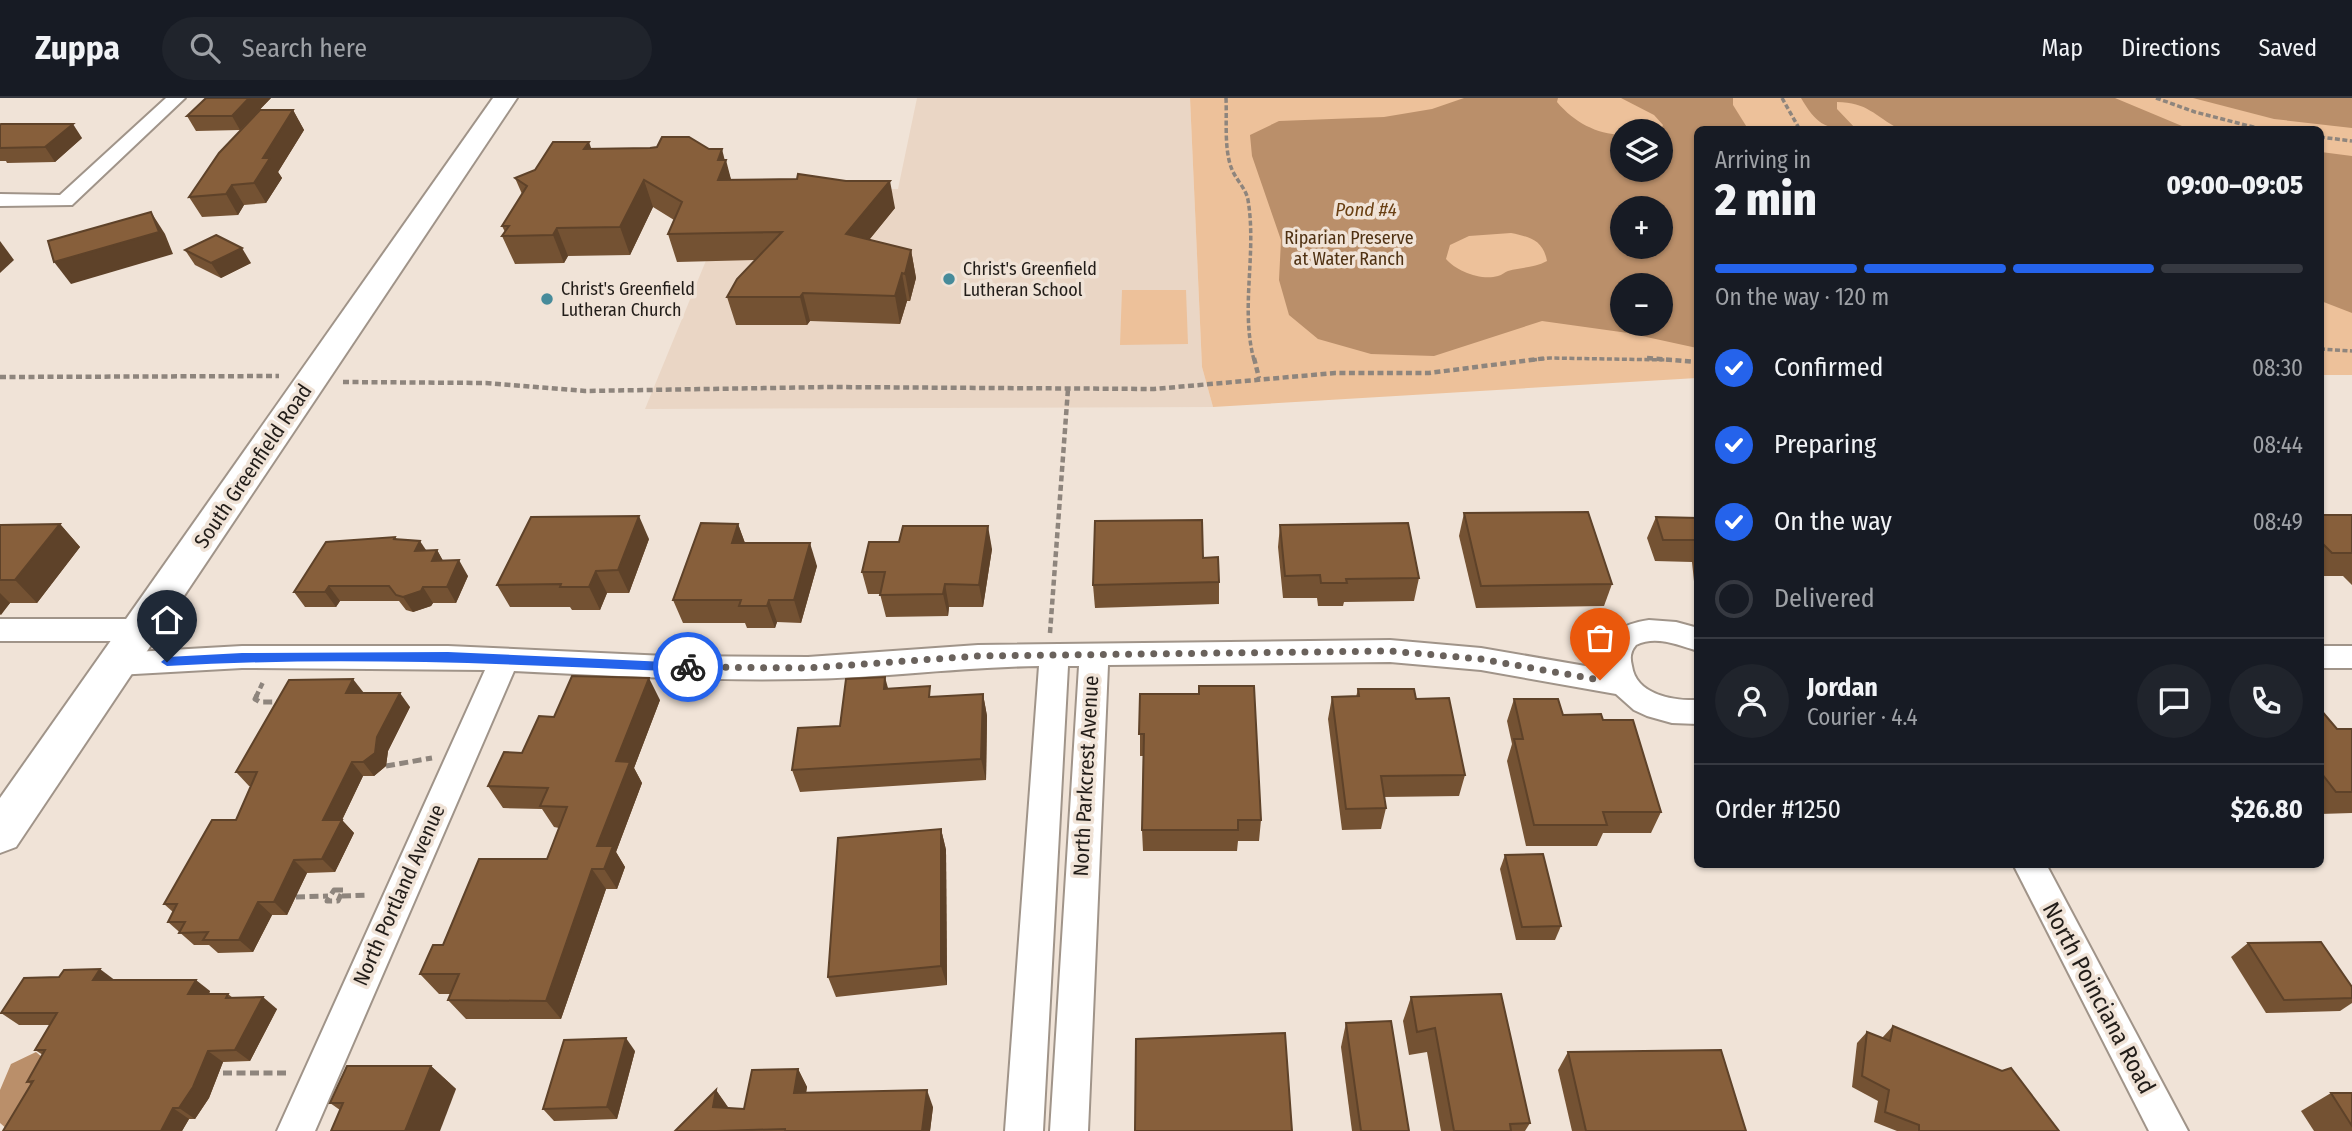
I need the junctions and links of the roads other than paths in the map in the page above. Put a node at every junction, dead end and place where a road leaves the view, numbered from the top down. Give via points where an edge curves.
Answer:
1 (176, 98) edge
2 (505, 98) edge
3 (0, 200) edge
4 (140, 630) junction
5 (0, 631) edge
6 (1694, 639) edge
7 (1052, 645) junction
8 (1094, 654) junction
9 (2324, 657) edge
10 (2352, 657) edge
11 (504, 660) junction
12 (117, 664) junction
13 (1624, 684) junction
14 (1694, 712) edge
15 (0, 834) edge
16 (2031, 868) edge
17 (1039, 899) junction
18 (1080, 899) junction
19 (296, 1131) edge
20 (1024, 1131) edge
21 (1069, 1131) edge
22 (2169, 1131) edge

1 - 3 street via 65,201
2 - 4 main road, South Greenfield Road
4 - 5 street
4 - 12 main road, South Greenfield Road
6 - 13 street via 1666,629 1632,634 1621,643 1616,656
7 - 8 street
7 - 11 street via 978,656 808,668
7 - 17 street, North Parkcrest Avenue
8 - 13 street via 1390,651 1481,659
8 - 18 street, North Parkcrest Avenue
9 - 10 street
11 - 12 street via 279,657
11 - 19 street, North Portland Avenue
12 - 15 main road, South Greenfield Road
13 - 14 street via 1652,706
16 - 22 street, North Poinciana Road
17 - 18 street, North Parkcrest Avenue
17 - 20 street, North Parkcrest Avenue
18 - 21 street, North Parkcrest Avenue

